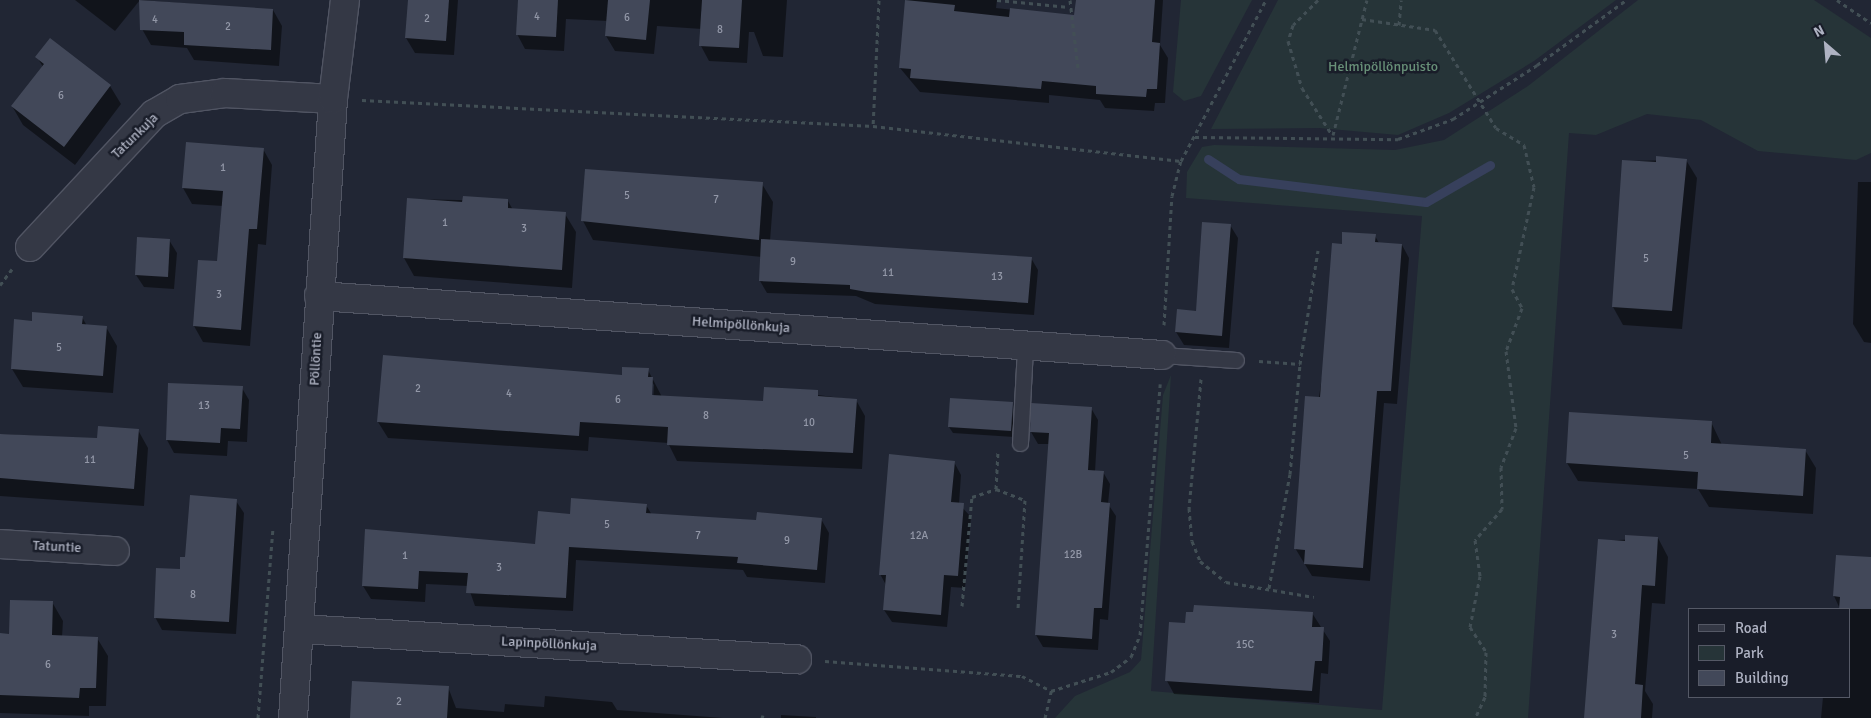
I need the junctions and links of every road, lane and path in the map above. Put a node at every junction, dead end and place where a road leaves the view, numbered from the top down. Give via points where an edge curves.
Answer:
1 (345, 0) edge
2 (879, 0) edge
3 (997, 0) edge
4 (1070, 0) edge
5 (1318, 0) edge
6 (1367, 0) edge
7 (1401, 0) edge
8 (1626, 0) edge
9 (1837, 0) edge
10 (1069, 7) junction
11 (1362, 19) junction
12 (1871, 23) edge
13 (1398, 25) junction
14 (1078, 68) dead end
15 (334, 99) junction
16 (1478, 103) junction
17 (873, 126) junction
18 (1332, 136) junction
19 (1195, 137) dead end
20 (1181, 161) dead end
21 (30, 247) dead end
22 (1318, 250) dead end
23 (319, 296) junction
24 (1025, 346) junction
25 (1162, 355) joint
26 (1203, 357) junction
27 (1236, 360) joint
28 (1300, 364) junction
29 (999, 442) dead end
30 (1020, 443) dead end
31 (996, 489) junction
32 (0, 544) edge
33 (115, 551) dead end
34 (1269, 588) junction
35 (1314, 597) dead end
36 (962, 606) dead end
37 (1018, 609) dead end
38 (301, 629) junction
39 (797, 659) joint
40 (1051, 691) dead end
41 (293, 718) edge
42 (1476, 718) edge

1 - 15 street, Pöllöntie
2 - 17 path
3 - 10 path
4 - 10 path
5 - 18 path via 1292,25 1288,41 1302,88
6 - 11 path
7 - 13 path
8 - 16 path
9 - 12 path
10 - 14 path
11 - 13 path
11 - 18 path
13 - 16 path via 1435,30
15 - 17 path
15 - 21 street, Tatunkuja via 226,93 180,99 154,114
15 - 23 street, Pöllöntie
16 - 18 path via 1453,119 1398,139
16 - 42 path via 1496,128 1524,145 1534,187 1512,289 1522,308 1506,352 1516,428 1501,467 1502,508 1475,540 1480,576 1470,627 1486,652 1485,696
17 - 20 path
18 - 19 path
22 - 28 path
23 - 24 street, Helmipöllönkuja
23 - 38 street, Pöllöntie
24 - 25 street, Helmipöllönkuja
24 - 30 lane
25 - 26 lane
26 - 27 lane
26 - 34 path via 1189,508 1192,541 1213,575 1226,582
27 - 28 path
28 - 34 path via 1290,474
29 - 31 path
31 - 36 path via 972,497
31 - 37 path via 1025,500
32 - 33 street, Tatuntie
34 - 35 path
38 - 39 street, Lapinpöllönkuja
38 - 41 street, Pöllöntie
39 - 40 path via 1022,676

